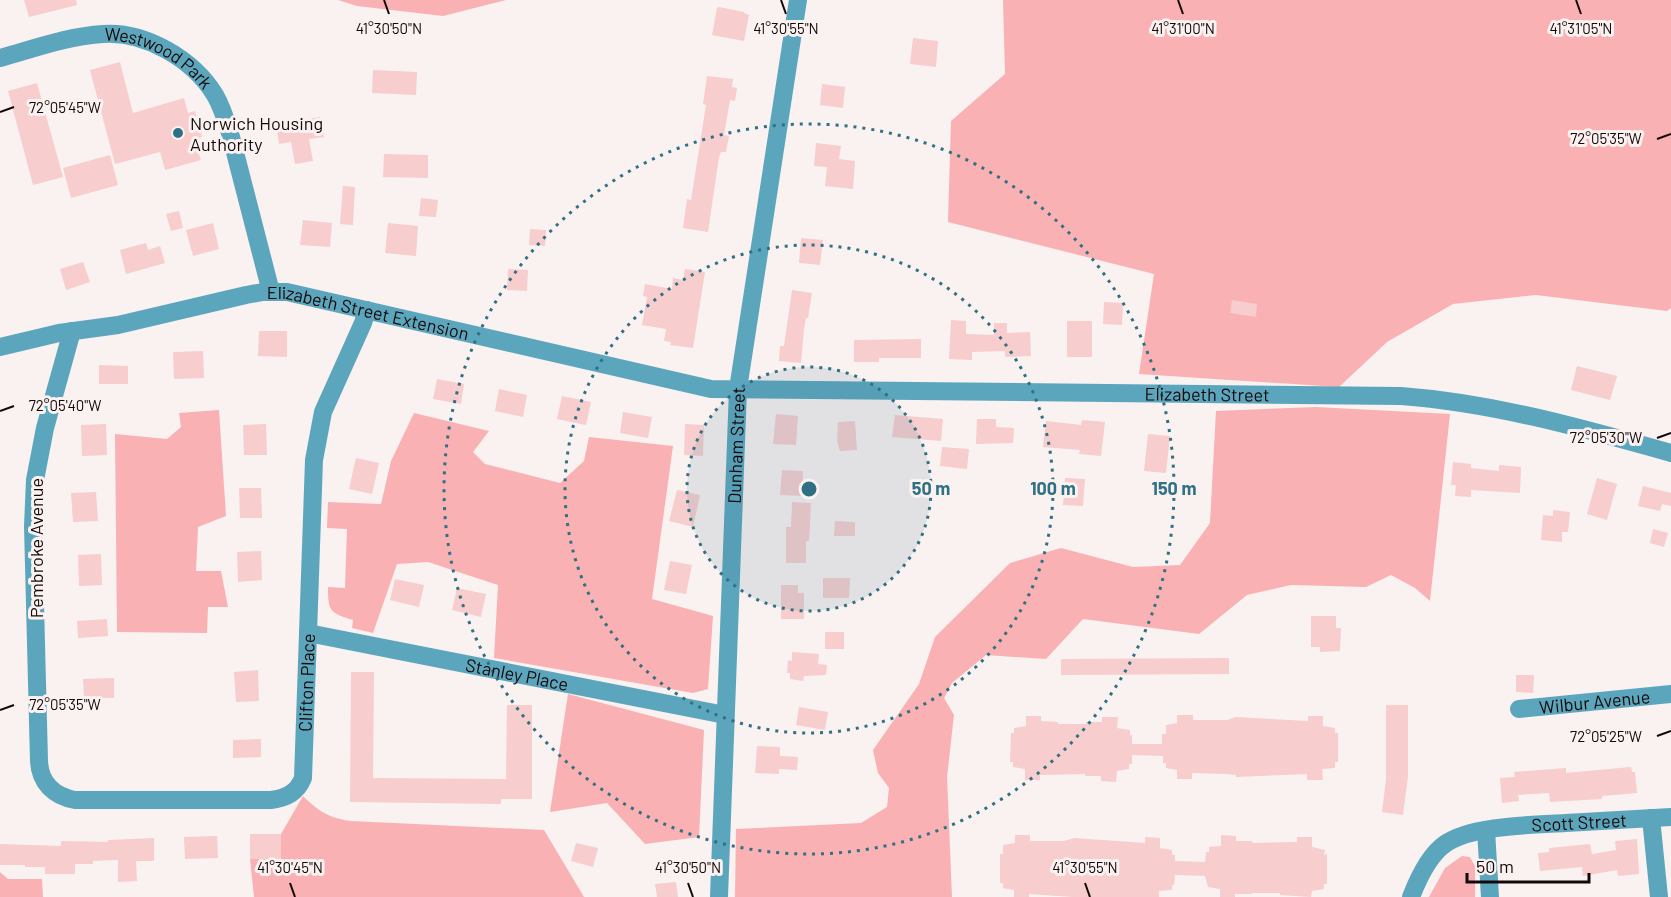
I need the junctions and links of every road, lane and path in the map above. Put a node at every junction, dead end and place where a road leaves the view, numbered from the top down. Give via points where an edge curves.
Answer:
1 (798, 0) edge
2 (0, 58) edge
3 (271, 292) junction
4 (367, 310) junction
5 (72, 331) junction
6 (0, 347) edge
7 (738, 389) junction
8 (1671, 453) edge
9 (308, 633) junction
10 (1671, 694) edge
11 (1518, 709) dead end
12 (725, 715) junction
13 (39, 768) joint
14 (1671, 817) edge
15 (1651, 818) junction
16 (1486, 830) junction
17 (718, 897) edge
18 (1411, 897) edge
19 (1490, 897) edge
20 (1659, 897) edge

1 - 7 street, Dunham Street
2 - 3 street, Westwood Park via 91,35 119,34 145,40 188,64 214,93 224,114
3 - 4 street, Elizabeth Street Extension via 306,295
3 - 5 street, Elizabeth Street Extension via 118,326
4 - 7 street, Elizabeth Street Extension via 699,386
4 - 9 street, Clifton Place via 327,403 316,442 311,487
5 - 6 street, Elizabeth Street Extension
5 - 13 street, Pembroke Avenue via 35,480
7 - 8 street, Elizabeth Street via 1410,396 1522,412
7 - 12 street, Dunham Street
9 - 12 street, Stanley Place
9 - 13 street, Clifton Place via 304,770 301,783 288,796 271,800 75,800 49,788
10 - 11 street, Wilbur Avenue
12 - 17 street, Dunham Street
14 - 15 street, Scott Street
15 - 16 street, Scott Street
15 - 20 street
16 - 18 street, Scott Street via 1455,838 1441,847
16 - 19 street

